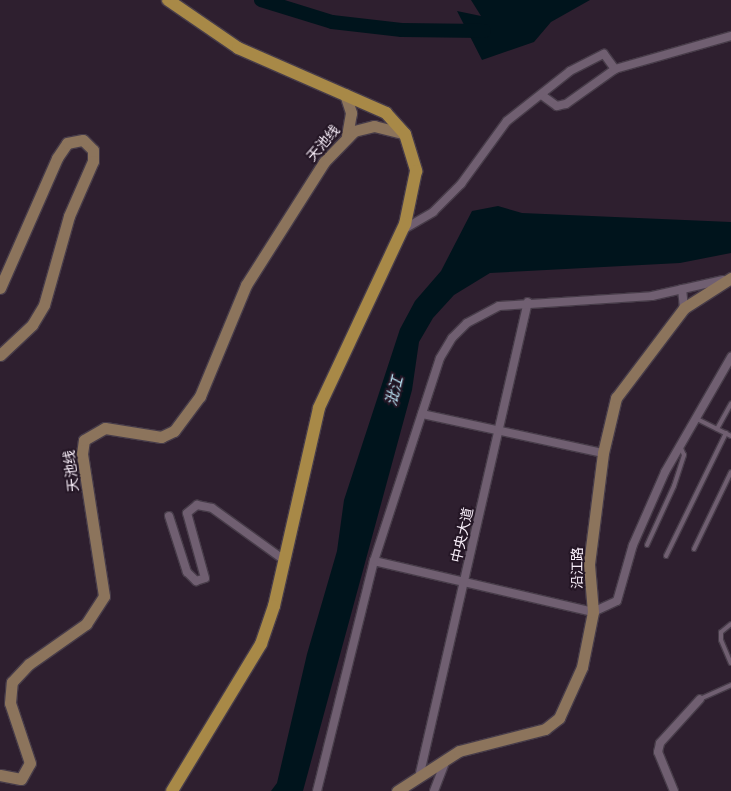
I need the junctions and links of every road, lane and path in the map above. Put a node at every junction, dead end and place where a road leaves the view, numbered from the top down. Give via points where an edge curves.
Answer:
1 (168, 0) edge
2 (731, 36) edge
3 (615, 69) junction
4 (345, 94) junction
5 (543, 96) junction
6 (405, 134) junction
7 (347, 136) junction
8 (402, 230) junction
9 (729, 279) edge
10 (0, 288) edge
11 (682, 289) junction
12 (528, 302) junction
13 (684, 308) junction
14 (0, 355) edge
15 (731, 357) edge
16 (731, 404) edge
17 (422, 414) junction
18 (695, 418) junction
19 (717, 429) junction
20 (499, 430) junction
21 (726, 433) junction
22 (731, 436) edge
23 (679, 444) junction
24 (603, 453) junction
25 (731, 472) edge
26 (169, 516) dead end
27 (647, 545) dead end
28 (694, 549) dead end
29 (666, 556) dead end
30 (284, 560) junction
31 (374, 561) junction
32 (464, 582) junction
33 (593, 612) junction
34 (731, 624) edge
35 (731, 663) edge
36 (731, 685) edge
37 (700, 699) joint
38 (446, 758) junction
39 (420, 773) junction
40 (0, 775) edge
41 (172, 791) edge
42 (317, 791) edge
43 (397, 791) edge
44 (434, 791) edge
45 (674, 791) edge

1 - 4 main road via 238,48
2 - 3 street
3 - 5 street via 566,104 556,106
3 - 5 street via 604,54 570,71
4 - 6 main road via 386,113
4 - 7 street via 351,113
5 - 8 street via 507,121 461,184 433,212
6 - 7 street, 天池线 via 368,126
6 - 8 main road via 416,171
7 - 40 street, 天池线 via 324,162 246,285 200,396 181,424 161,437 105,428 84,440 82,454 104,596 86,624 29,664 12,682 10,703 30,764 21,779
8 - 30 main road via 319,408
9 - 11 street
9 - 13 street, 沿江路
10 - 14 street via 57,158 67,143 83,140 93,150 94,161 69,216 44,305 32,325
11 - 12 street via 652,296
11 - 13 street
12 - 17 street via 487,311 461,329 440,358
12 - 20 street, 中央大道
13 - 24 street, 沿江路 via 620,392
15 - 18 street
16 - 19 lane
17 - 20 street
17 - 31 street
18 - 19 lane
18 - 23 street
19 - 21 lane
20 - 24 street
20 - 32 street, 中央大道
21 - 22 lane
21 - 29 lane
23 - 27 lane via 684,455
23 - 33 street via 633,545 616,601
24 - 33 street, 沿江路 via 589,564
25 - 28 lane
26 - 30 street via 187,572 196,581 205,578 187,513 197,505 212,508
30 - 41 main road via 261,644
31 - 32 street
31 - 42 street
32 - 33 street
32 - 39 street, 中央大道
33 - 38 street, 沿江路 via 582,667 559,718 545,729 459,750
34 - 35 lane via 721,632 721,640
36 - 37 lane
37 - 45 street via 660,743 658,752
38 - 39 street, 沿江路
38 - 44 street
39 - 43 street, 沿江路

